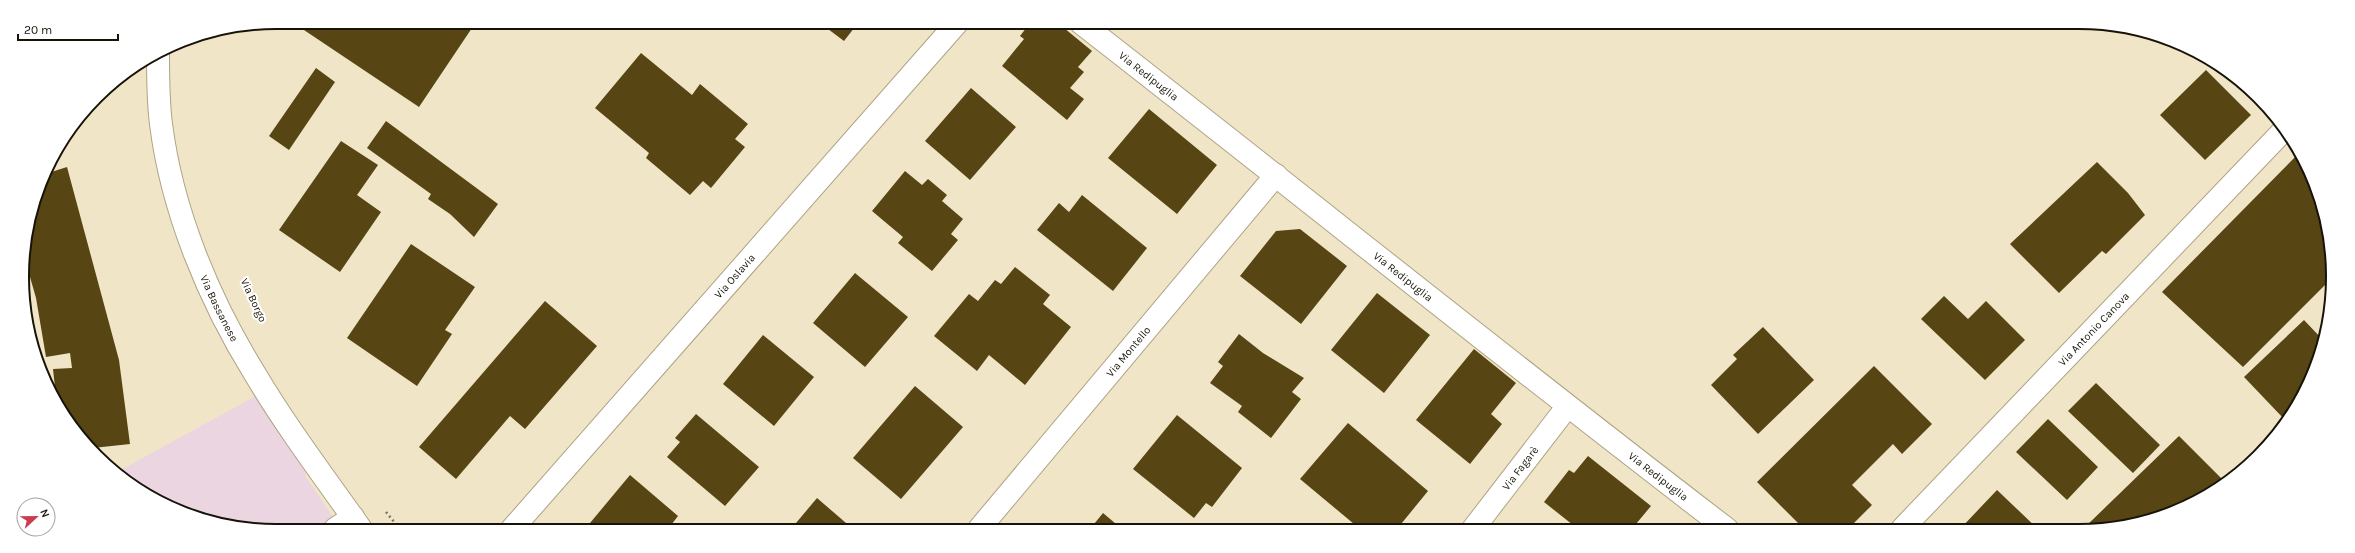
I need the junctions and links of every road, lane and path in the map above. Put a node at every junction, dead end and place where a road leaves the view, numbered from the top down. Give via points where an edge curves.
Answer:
1 (952, 29) edge
2 (1089, 29) edge
3 (158, 59) edge
4 (2280, 134) edge
5 (1276, 174) junction
6 (1567, 407) junction
7 (381, 505) dead end
8 (349, 524) edge
9 (396, 524) edge
10 (516, 524) edge
11 (983, 524) edge
12 (1477, 524) edge
13 (1721, 524) edge
14 (1907, 524) edge

1 - 10 street, Via Oslavia
2 - 5 street, Via Redipuglia
3 - 8 street, Via Bassanese via 161,124 168,162 193,247 235,341
4 - 14 street, Via Antonio Canova
5 - 6 street, Via Redipuglia
5 - 11 street, Via Montello
6 - 12 street, Via Fagarè
6 - 13 street, Via Redipuglia
7 - 9 path

